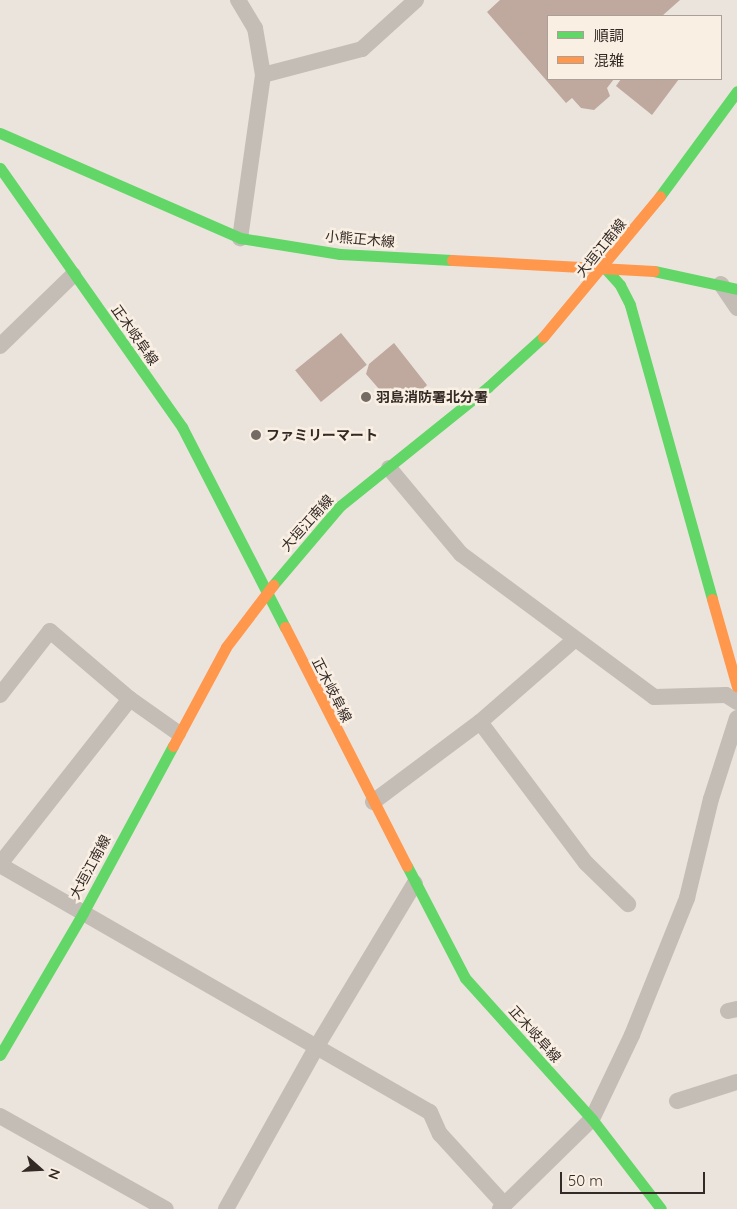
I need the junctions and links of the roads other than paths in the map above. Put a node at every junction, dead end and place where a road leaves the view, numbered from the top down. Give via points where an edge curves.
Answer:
1 (238, 0) edge
2 (416, 0) edge
3 (263, 75) junction
4 (737, 91) edge
5 (0, 133) edge
6 (0, 168) edge
7 (240, 238) junction
8 (604, 267) junction
9 (73, 275) junction
10 (721, 284) junction
11 (737, 289) edge
12 (737, 308) edge
13 (0, 346) edge
14 (389, 468) junction
15 (267, 597) junction
16 (575, 638) junction
17 (737, 687) edge
18 (0, 695) edge
19 (130, 699) junction
20 (737, 702) edge
21 (737, 718) edge
22 (480, 722) junction
23 (178, 733) junction
24 (373, 802) junction
25 (0, 865) edge
26 (415, 883) junction
27 (628, 904) dead end
28 (83, 913) junction
29 (317, 1046) junction
30 (0, 1055) edge
31 (737, 1082) edge
32 (677, 1101) dead end
33 (0, 1116) edge
34 (592, 1119) junction
35 (502, 1206) edge
36 (166, 1209) edge
37 (226, 1209) edge
38 (661, 1209) edge

1 - 3 street via 255,28
2 - 3 street via 362,49
3 - 7 street
4 - 8 main road, 大垣江南線
5 - 7 main road, 小熊正木線
6 - 9 main road, 正木岐阜線
7 - 8 main road, 小熊正木線 via 340,254
8 - 10 main road, 小熊正木線 via 677,273
8 - 14 main road, 大垣江南線 via 552,329
8 - 17 main road via 620,285 630,306
9 - 13 street
9 - 15 main road, 正木岐阜線 via 182,427
10 - 11 main road, 小熊正木線
10 - 12 street
14 - 15 main road, 大垣江南線 via 340,506 298,552
14 - 16 street via 461,554
15 - 23 main road, 大垣江南線 via 226,647
15 - 24 main road, 正木岐阜線
16 - 20 street via 654,697 726,695
16 - 22 street
18 - 19 street via 50,630
19 - 23 street
19 - 25 street
21 - 34 street via 711,799 687,898 632,1035
22 - 24 street
22 - 27 street via 586,862
23 - 28 main road, 大垣江南線
24 - 26 main road, 正木岐阜線
25 - 28 street
26 - 29 street
26 - 34 main road, 正木岐阜線 via 465,978
28 - 29 street
28 - 30 main road, 大垣江南線
29 - 35 street via 430,1112 440,1134
29 - 37 street
31 - 32 street
33 - 36 street
34 - 35 street
34 - 38 main road, 正木岐阜線

